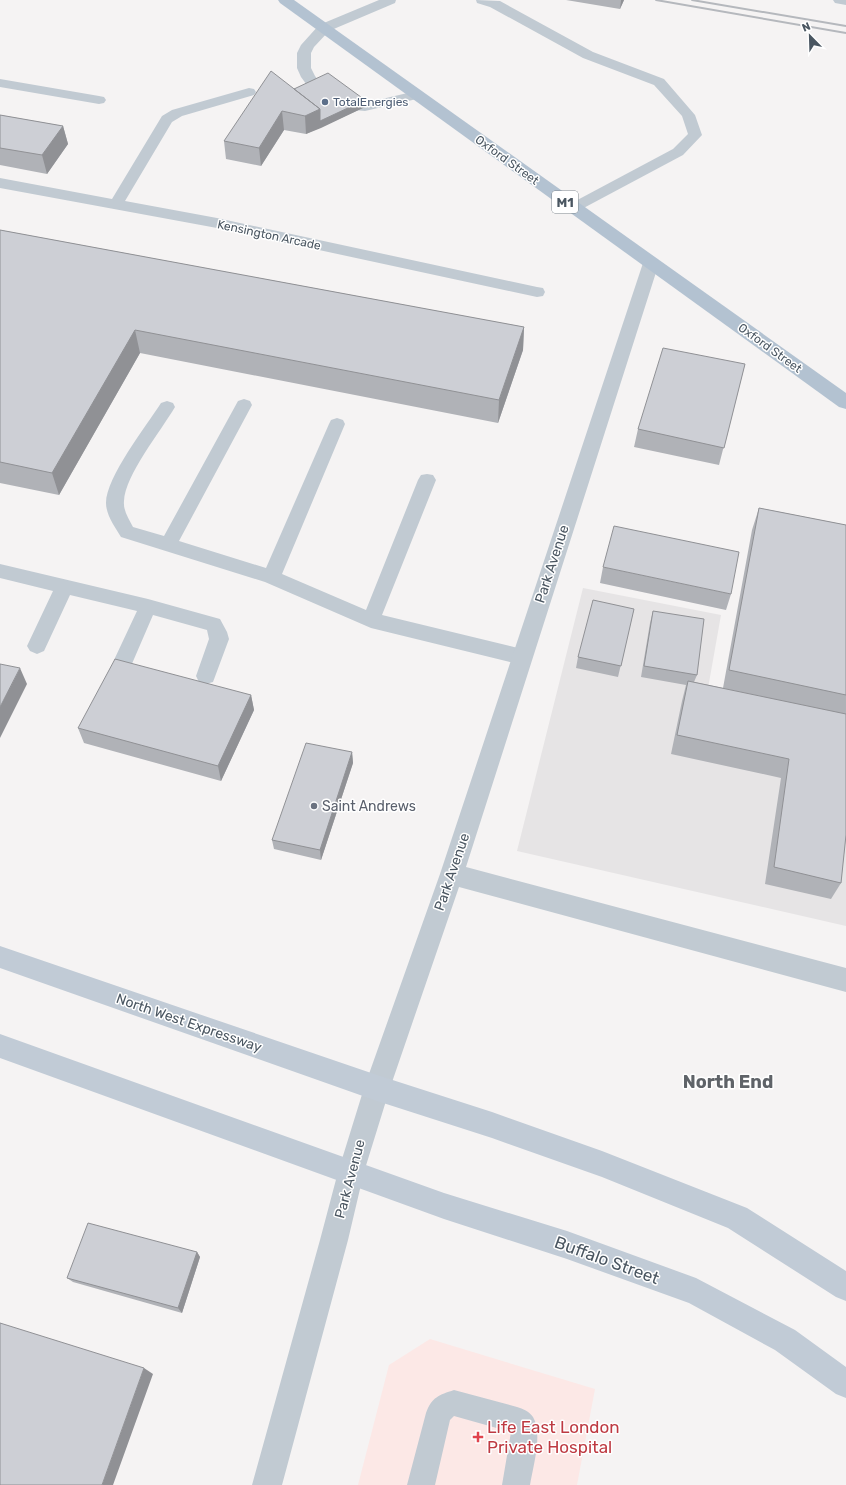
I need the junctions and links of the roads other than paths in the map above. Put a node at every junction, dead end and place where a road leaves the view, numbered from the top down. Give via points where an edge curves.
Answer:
1 (285, 0) edge
2 (390, 0) edge
3 (482, 0) edge
4 (840, 0) edge
5 (846, 1) edge
6 (324, 28) junction
7 (0, 83) edge
8 (249, 92) dead end
9 (416, 95) junction
10 (98, 100) dead end
11 (0, 183) edge
12 (116, 204) junction
13 (573, 208) junction
14 (651, 263) junction
15 (537, 292) dead end
16 (846, 402) edge
17 (244, 405) dead end
18 (167, 407) dead end
19 (338, 424) dead end
20 (427, 480) dead end
21 (168, 545) junction
22 (0, 571) edge
23 (271, 577) junction
24 (64, 587) junction
25 (148, 606) junction
26 (371, 620) junction
27 (38, 646) dead end
28 (522, 657) junction
29 (124, 660) edge
30 (206, 676) dead end
31 (452, 874) junction
32 (0, 957) edge
33 (846, 980) edge
34 (0, 1046) edge
35 (377, 1088) junction
36 (351, 1172) junction
37 (846, 1287) edge
38 (846, 1384) edge
39 (267, 1485) edge
40 (421, 1485) edge
41 (516, 1485) edge

1 - 6 main road, Oxford Street / M1
2 - 6 lane
3 - 13 lane via 495,4 588,55 659,82 688,116 693,126 695,135 678,152
4 - 5 street
6 - 9 main road, Oxford Street / M1
6 - 9 lane via 304,53 304,68 308,78 320,93 354,107
7 - 10 lane
8 - 12 lane via 177,113 167,119
9 - 13 main road, Oxford Street / M1
11 - 12 lane, Kensington Arcade
12 - 15 lane, Kensington Arcade via 217,223
13 - 14 main road, Oxford Street / M1
14 - 16 main road, Oxford Street / M1
14 - 28 street, Park Avenue
17 - 21 lane
18 - 21 lane via 119,484 115,501 118,518 127,532
19 - 23 lane
20 - 26 lane
21 - 23 lane
22 - 24 lane
23 - 26 lane
24 - 25 lane
24 - 27 lane
25 - 29 lane
25 - 30 lane via 213,624 219,638
26 - 28 lane
28 - 31 street, Park Avenue
31 - 33 street
31 - 35 street, Park Avenue
32 - 35 main road, North West Expressway
34 - 36 main road
35 - 36 street, Park Avenue
35 - 37 main road via 587,1159 737,1218
36 - 38 main road, Buffalo Street via 444,1206 567,1245 696,1292 785,1340
36 - 39 street, Park Avenue
40 - 41 lane via 438,1413 454,1403 517,1420 523,1425 525,1434

